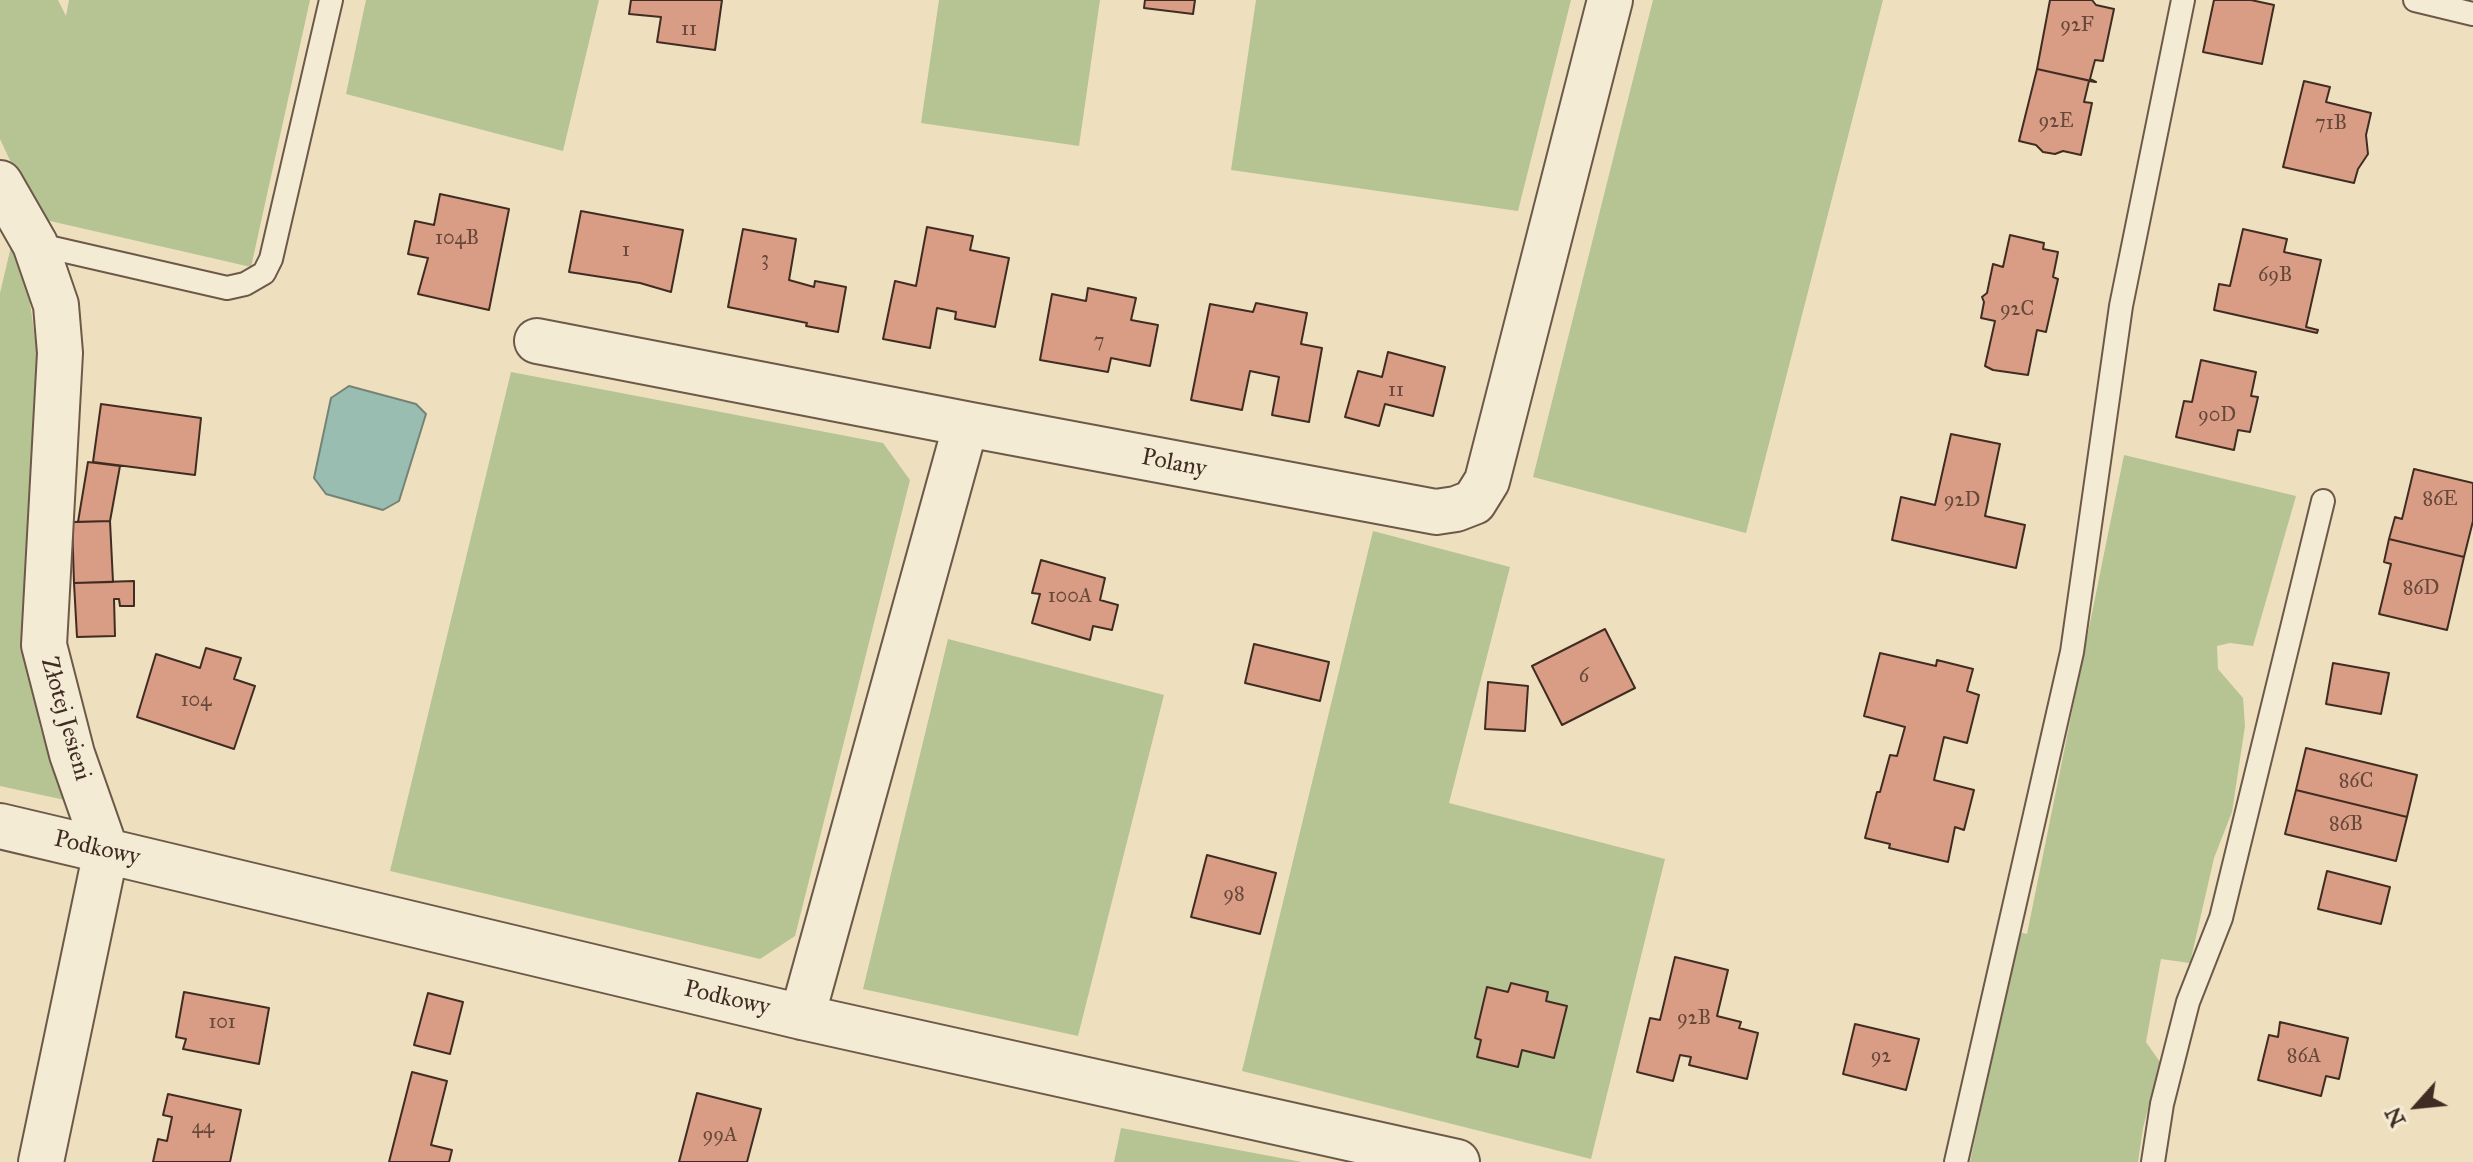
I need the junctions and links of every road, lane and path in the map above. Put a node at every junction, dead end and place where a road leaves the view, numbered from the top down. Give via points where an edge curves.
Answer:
1 (331, 0) edge
2 (1610, 0) edge
3 (2183, 0) edge
4 (2415, 0) edge
5 (2473, 14) edge
6 (0, 183) edge
7 (35, 244) junction
8 (537, 341) dead end
9 (966, 424) junction
10 (2323, 501) dead end
11 (0, 826) edge
12 (106, 851) junction
13 (802, 1017) junction
14 (41, 1162) edge
15 (1457, 1162) edge
16 (1956, 1162) edge
17 (2153, 1162) edge

1 - 7 lane via 264,273 227,288
2 - 9 street, Polany via 1487,481 1474,502 1436,512
3 - 16 lane via 2121,306 2072,652
4 - 5 lane
6 - 7 street, Złotej Jesieni
7 - 12 street, Złotej Jesieni via 56,305 60,353 44,645 72,754
8 - 9 street, Polany
9 - 13 street
10 - 17 lane via 2221,918 2184,1017
11 - 12 street, Podkowy
12 - 13 street, Podkowy
12 - 14 street
13 - 15 street, Podkowy

